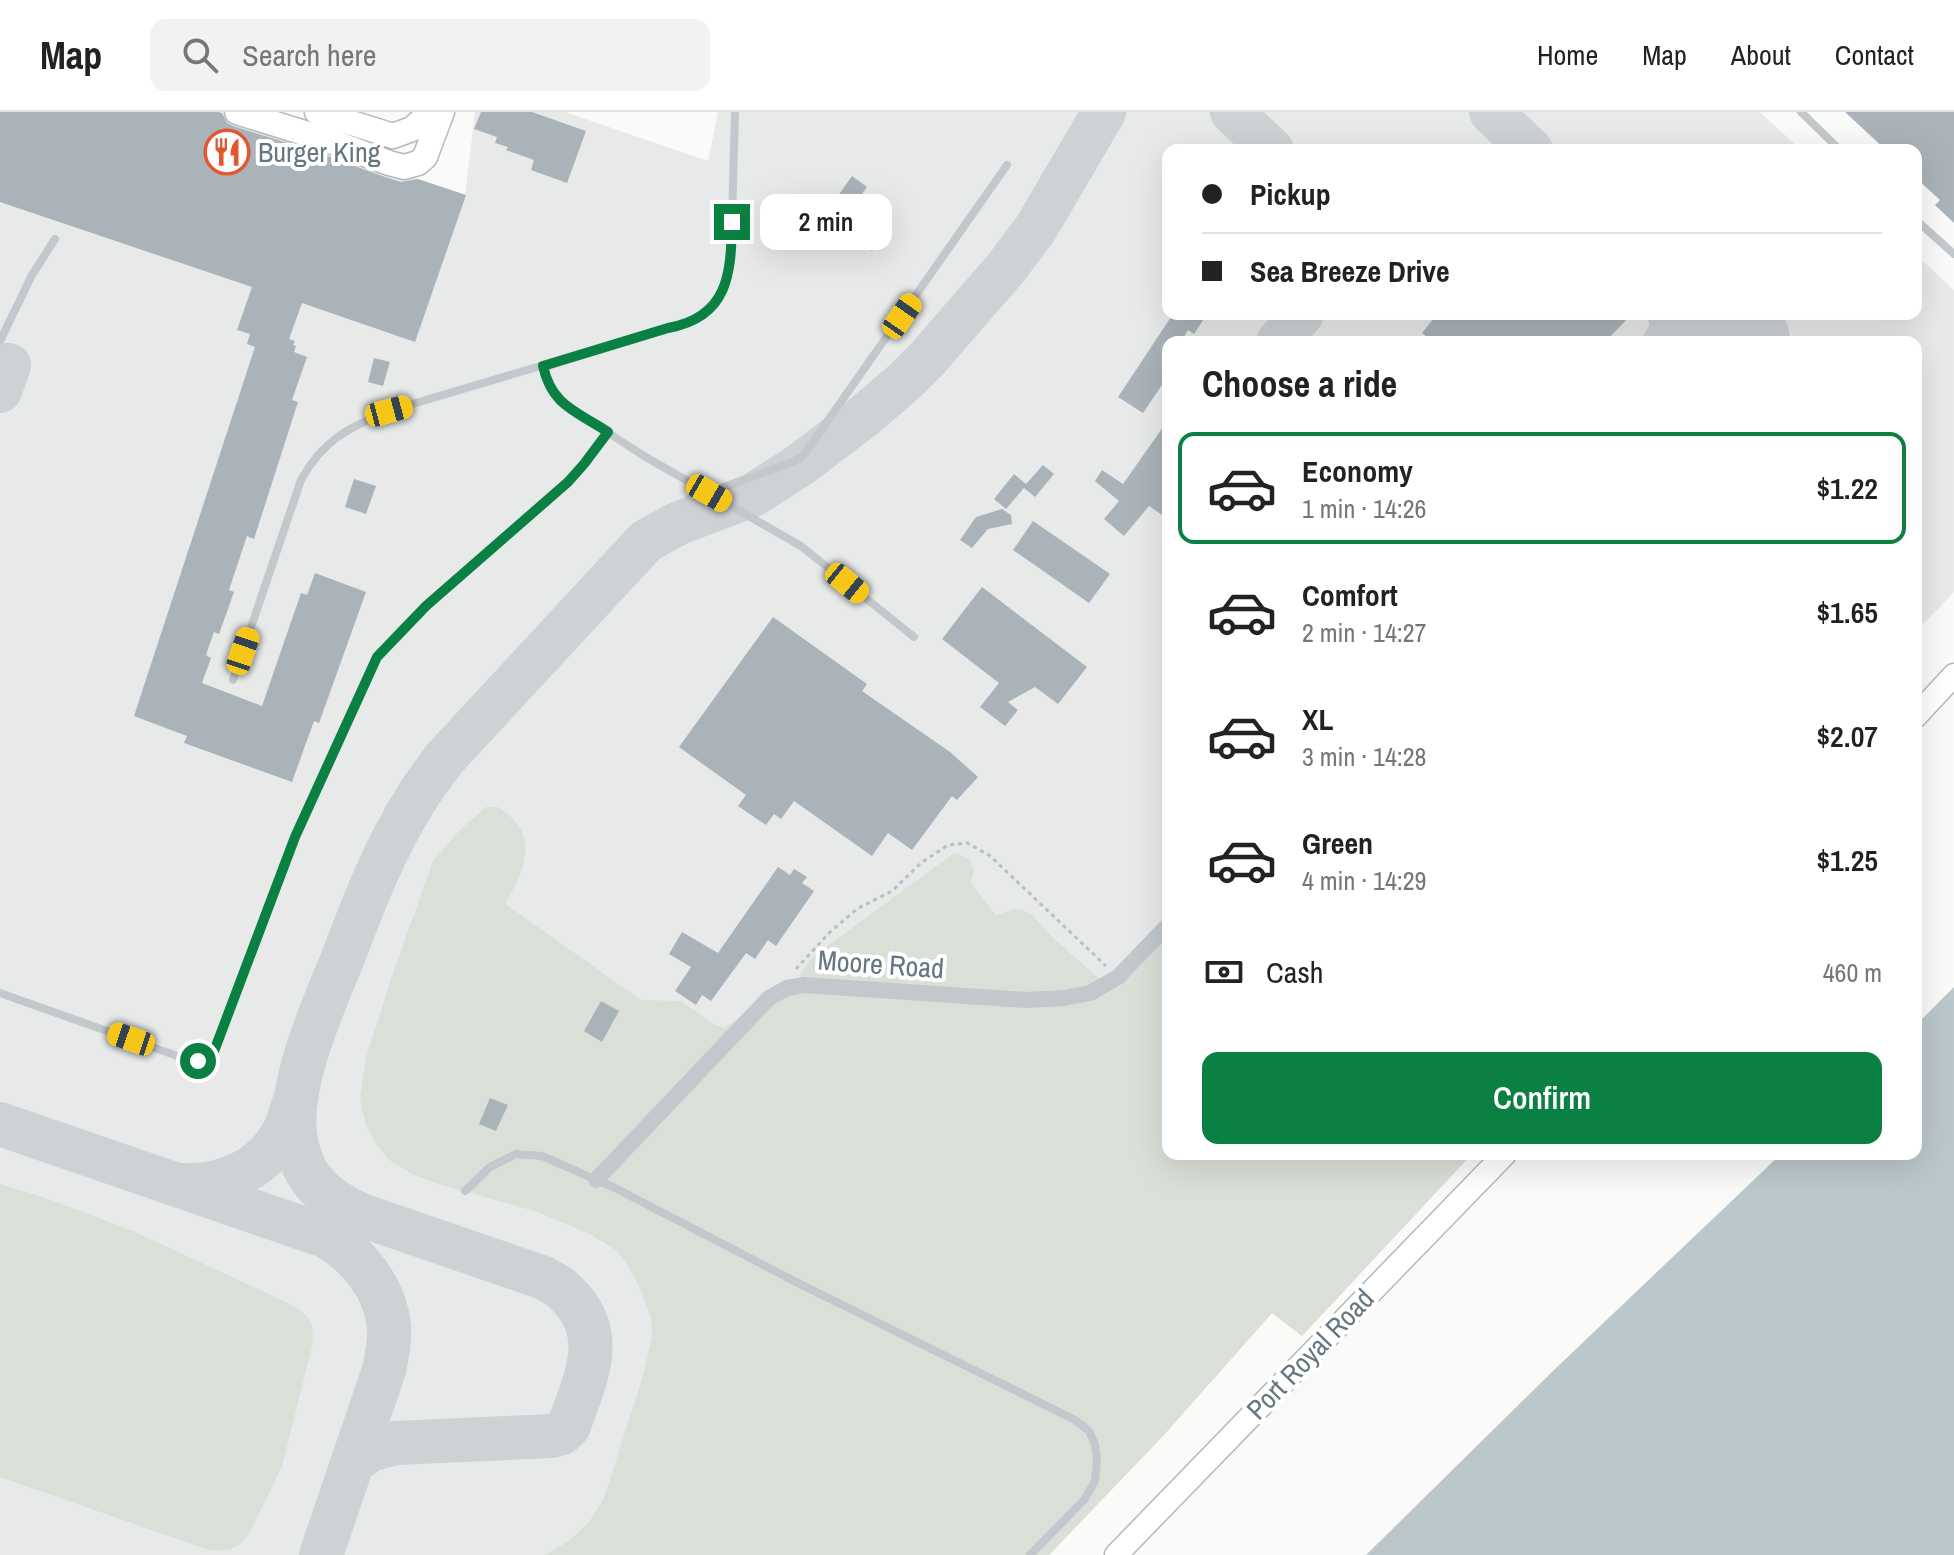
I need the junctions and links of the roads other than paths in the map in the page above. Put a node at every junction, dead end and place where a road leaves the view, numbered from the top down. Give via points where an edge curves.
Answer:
1 (237, 112) edge
2 (317, 112) edge
3 (431, 112) edge
4 (442, 112) edge
5 (735, 112) edge
6 (1801, 112) edge
7 (1834, 144) edge
8 (1007, 165) dead end
9 (1922, 225) edge
10 (55, 239) dead end
11 (1954, 254) edge
12 (0, 341) edge
13 (543, 366) junction
14 (608, 432) junction
15 (709, 493) junction
16 (914, 637) dead end
17 (1954, 675) edge
18 (233, 680) dead end
19 (1922, 710) edge
20 (1162, 931) edge
21 (0, 993) edge
22 (1499, 1160) edge
23 (596, 1180) junction
24 (465, 1191) dead end
25 (1030, 1555) edge
26 (1116, 1555) edge

1 - 4 main road via 404,167 425,157
2 - 3 main road via 393,136 412,129
5 - 13 lane via 731,261 713,305 681,326
6 - 7 lane
8 - 15 lane via 803,456
9 - 11 lane
10 - 12 lane
13 - 14 lane via 559,401
13 - 18 lane via 360,422 312,460
14 - 15 lane
14 - 21 lane via 568,482 426,606 377,657 295,837 211,1058 183,1058
15 - 16 lane via 801,546
17 - 19 main road
20 - 23 street, Moore Road via 1118,977 1090,993 1064,998 787,988 769,998
22 - 26 main road, Port Royal Road
23 - 24 lane via 542,1156 516,1154 490,1167
23 - 25 lane via 1089,1431 1097,1460 1095,1481 1084,1500

